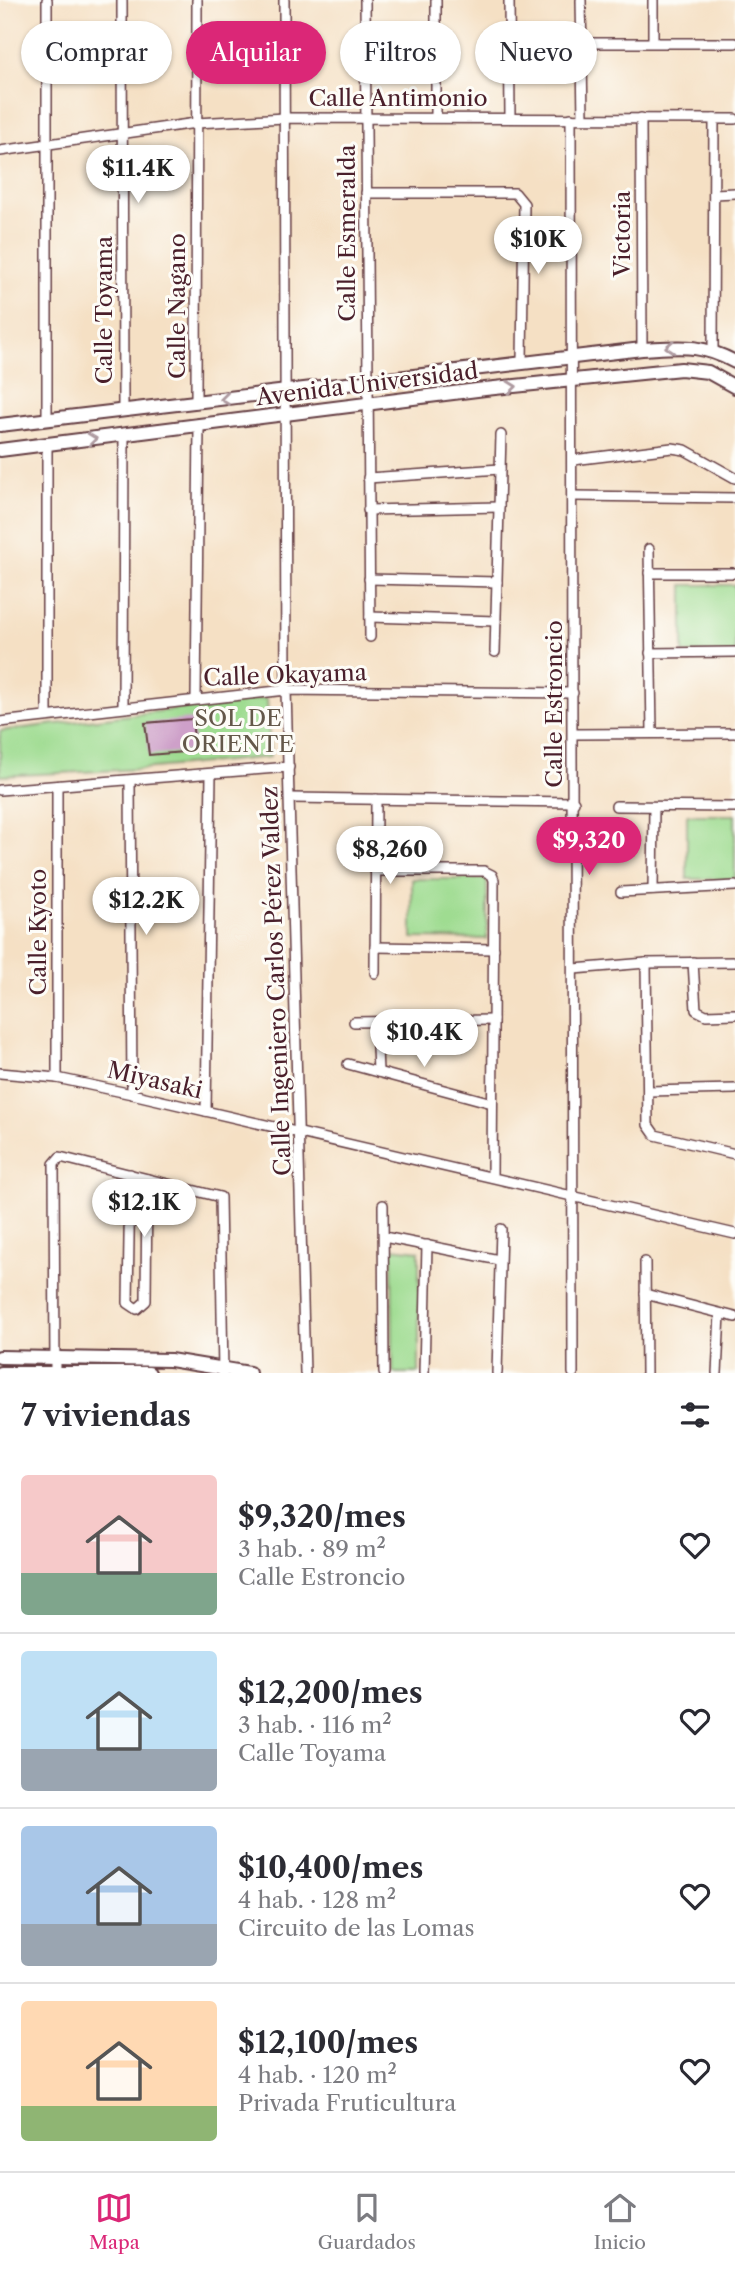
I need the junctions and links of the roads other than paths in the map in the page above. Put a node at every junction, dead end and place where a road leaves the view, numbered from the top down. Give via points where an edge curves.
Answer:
1 (47, 0) edge
2 (122, 0) edge
3 (197, 0) edge
4 (284, 0) edge
5 (365, 0) edge
6 (436, 0) edge
7 (509, 0) edge
8 (581, 0) edge
9 (653, 0) edge
10 (581, 21) edge
11 (653, 42) junction
12 (597, 43) edge
13 (735, 43) edge
14 (583, 84) edge
15 (365, 116) junction
16 (436, 117) junction
17 (284, 118) junction
18 (510, 118) junction
19 (571, 118) junction
20 (583, 118) junction
21 (641, 118) junction
22 (714, 119) junction
23 (735, 119) edge
24 (196, 123) junction
25 (123, 135) junction
26 (47, 145) junction
27 (0, 151) edge
28 (366, 193) junction
29 (735, 193) edge
30 (714, 194) junction
31 (642, 349) junction
32 (713, 350) junction
33 (572, 358) junction
34 (522, 362) junction
35 (735, 362) edge
36 (366, 381) junction
37 (572, 381) junction
38 (735, 387) edge
39 (284, 391) junction
40 (196, 403) junction
41 (366, 404) junction
42 (123, 411) junction
43 (284, 416) junction
44 (47, 419) junction
45 (0, 425) edge
46 (199, 427) junction
47 (124, 435) junction
48 (501, 435) dead end
49 (47, 444) junction
50 (0, 450) edge
51 (573, 460) junction
52 (500, 469) junction
53 (368, 478) junction
54 (735, 478) edge
55 (573, 496) junction
56 (735, 498) edge
57 (499, 507) junction
58 (368, 510) junction
59 (649, 550) dead end
60 (649, 573) junction
61 (735, 573) edge
62 (369, 579) junction
63 (497, 582) junction
64 (370, 617) junction
65 (496, 621) junction
66 (370, 637) dead end
67 (495, 652) dead end
68 (735, 652) edge
69 (650, 653) junction
70 (286, 690) junction
71 (573, 693) junction
72 (196, 698) junction
73 (123, 706) junction
74 (47, 716) junction
75 (0, 722) edge
76 (652, 732) junction
77 (735, 733) edge
78 (573, 734) junction
79 (289, 767) junction
80 (211, 774) junction
81 (130, 781) junction
82 (57, 786) junction
83 (0, 790) edge
84 (291, 798) junction
85 (376, 799) junction
86 (574, 802) junction
87 (616, 806) dead end
88 (654, 807) junction
89 (735, 807) edge
90 (375, 871) junction
91 (735, 886) edge
92 (653, 890) junction
93 (621, 892) dead end
94 (375, 947) junction
95 (494, 949) junction
96 (693, 962) junction
97 (735, 962) edge
98 (646, 963) junction
99 (574, 970) junction
100 (375, 973) dead end
101 (735, 1014) edge
102 (493, 1020) junction
103 (354, 1022) dead end
104 (376, 1022) junction
105 (348, 1064) dead end
106 (378, 1072) junction
107 (0, 1073) edge
108 (57, 1078) junction
109 (735, 1089) edge
110 (648, 1091) junction
111 (132, 1094) junction
112 (492, 1103) junction
113 (206, 1111) junction
114 (300, 1135) junction
115 (735, 1154) edge
116 (130, 1174) junction
117 (492, 1177) junction
118 (147, 1179) junction
119 (573, 1196) junction
120 (383, 1205) dead end
121 (501, 1229) dead end
122 (735, 1234) edge
123 (384, 1237) junction
124 (427, 1245) junction
125 (499, 1260) junction
126 (645, 1262) dead end
127 (645, 1294) junction
128 (720, 1314) junction
129 (735, 1317) edge
130 (55, 1356) junction
131 (0, 1357) edge
132 (223, 1370) edge
133 (55, 1372) edge
134 (0, 1373) edge
135 (149, 1373) edge
136 (249, 1373) edge
137 (305, 1373) edge
138 (384, 1373) edge
139 (424, 1373) edge
140 (497, 1373) edge
141 (573, 1373) edge
142 (646, 1373) edge
143 (717, 1373) edge

1 - 26 street
2 - 25 street, Calle Toyama
3 - 24 street, Calle Nagano
4 - 17 street, Calle Ingeniero Carlos Pérez Valdez
5 - 15 street, Calle Esmeralda
6 - 16 street
7 - 18 street
8 - 10 street
9 - 11 street
11 - 12 street
11 - 13 street
14 - 20 street
15 - 16 street, Calle Antimonio
15 - 17 street, Calle Antimonio
15 - 28 street, Calle Esmeralda
16 - 18 street, Calle Antimonio
17 - 24 street, Calle Antimonio
17 - 39 street, Calle Ingeniero Carlos Pérez Valdez
18 - 19 street, Calle Antimonio
19 - 20 street, Calle Antimonio
19 - 33 street, Calle Estroncio
20 - 21 street, Calle Antimonio
21 - 22 street, Calle Antimonio
21 - 31 street, Victoria
22 - 23 street, Calle Antimonio
22 - 30 street
24 - 25 street, Calle Antimonio
24 - 40 street, Calle Nagano
25 - 26 street, Calle Antimonio
25 - 42 street, Calle Toyama
26 - 27 street, Calle Antimonio
26 - 44 street
28 - 34 street via 515,193 521,197
28 - 36 street, Calle Esmeralda
29 - 30 street
30 - 32 street
32 -> 31 main road, Avenida Universidad via 698,346
31 - 33 main road, Avenida Universidad
32 - 35 main road, Avenida Universidad
33 - 34 main road, Avenida Universidad
33 - 37 street, Calle Estroncio
34 - 36 main road, Avenida Universidad
36 - 39 main road, Avenida Universidad
36 - 41 street, Calle Esmeralda
37 - 38 main road, Avenida Universidad via 693,368
41 -> 37 main road, Avenida Universidad
37 - 51 street, Calle Estroncio
39 -> 40 main road, Avenida Universidad
39 - 43 street, Calle Ingeniero Carlos Pérez Valdez
40 - 42 main road, Avenida Universidad
41 - 43 main road, Avenida Universidad
41 - 53 street, Calle Esmeralda
42 - 44 main road, Avenida Universidad
43 - 46 main road, Avenida Universidad
43 - 70 street, Calle Ingeniero Carlos Pérez Valdez
44 - 45 main road, Avenida Universidad
46 - 47 main road, Avenida Universidad
46 - 72 street
49 -> 47 main road, Avenida Universidad
47 - 73 street
48 - 52 street
49 - 50 main road, Avenida Universidad
49 - 74 street
51 - 54 street via 672,448 685,450
51 - 55 street, Calle Estroncio
52 - 53 street
52 - 57 street
53 - 58 street, Calle Esmeralda
55 - 56 street
55 - 71 street, Calle Estroncio
57 - 58 street
57 - 63 street
58 - 62 street, Calle Esmeralda
59 - 60 street
60 - 61 street
60 - 69 street
62 - 63 street
62 - 64 street, Calle Esmeralda
63 - 65 street
64 - 65 street
64 - 66 street, Calle Esmeralda
65 - 67 street
68 - 69 street
69 - 76 street
70 - 71 street, Calle Okayama
70 - 72 street, Calle Okayama
70 - 79 street, Calle Ingeniero Carlos Pérez Valdez
71 - 78 street, Calle Estroncio
72 - 73 street, Calle Okayama
73 - 74 street, Calle Okayama
74 - 75 street, Calle Okayama
76 - 77 street
76 - 78 street
78 - 86 street, Calle Estroncio
79 - 80 street
79 - 84 street, Calle Ingeniero Carlos Pérez Valdez
80 - 81 street
80 - 113 street
81 - 82 street
81 - 111 street
82 - 83 street
82 - 108 street, Calle Kyoto
84 - 85 street
84 - 114 street, Calle Ingeniero Carlos Pérez Valdez
85 - 86 street
85 - 90 street
86 - 99 street, Calle Estroncio
87 - 88 street
88 - 89 street
88 - 92 street
90 - 94 street
90 - 95 street via 492,874
91 - 92 street
92 - 93 street
94 - 95 street
94 - 100 street
95 - 102 street
96 - 97 street
96 - 98 street
96 - 101 street via 696,1010 706,1015
98 - 99 street
98 - 110 street
99 - 119 street, Calle Estroncio
102 - 104 street
102 - 112 street
103 - 104 street
104 - 106 street
105 - 106 street
106 - 112 street
107 - 108 street, Miyasaki
108 - 111 street, Miyasaki
109 - 110 street
110 - 115 street via 648,1125 655,1135
111 - 113 street, Miyasaki
112 - 117 street
113 - 114 street, Miyasaki
114 - 117 street, Miyasaki
114 - 137 street, Calle Ingeniero Carlos Pérez Valdez
116 - 118 street
116 - 118 street via 128,1303 137,1310 146,1301
116 - 130 street via 64,1157 54,1164
117 - 119 street, Miyasaki
118 - 132 street via 220,1197
119 - 122 street, Miyasaki
119 - 141 street, Calle Estroncio
120 - 123 street
121 - 125 street
123 - 124 street
123 - 138 street
124 - 125 street
124 - 139 street
125 - 140 street
126 - 127 street
127 - 128 street
127 - 142 street
128 - 129 street
128 - 143 street
130 - 131 main road
130 - 132 main road via 170,1360
130 - 133 street
132 - 136 main road
133 - 134 main road
133 - 135 main road

